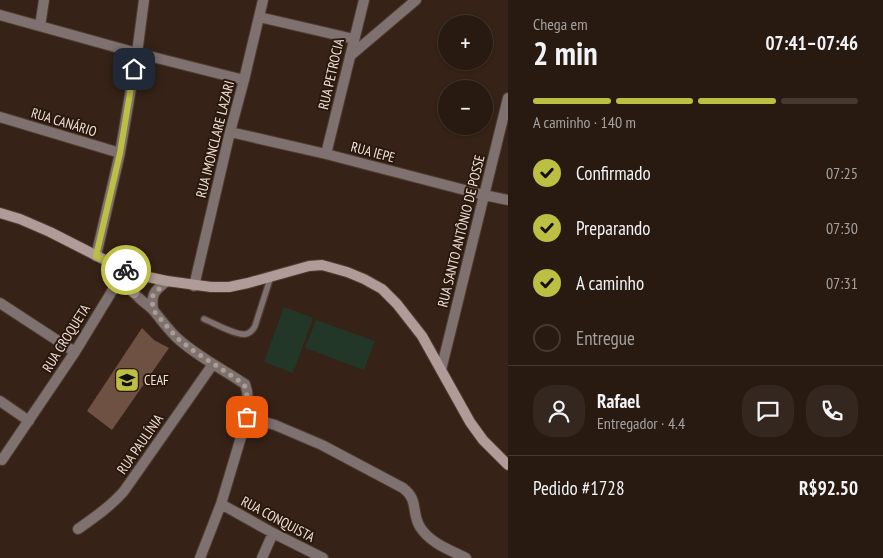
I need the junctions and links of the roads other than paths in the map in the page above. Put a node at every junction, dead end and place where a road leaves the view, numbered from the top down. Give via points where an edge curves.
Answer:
1 (44, 0) edge
2 (144, 0) edge
3 (263, 0) edge
4 (364, 0) edge
5 (416, 0) edge
6 (0, 15) edge
7 (259, 17) junction
8 (40, 26) junction
9 (354, 39) junction
10 (137, 53) junction
11 (350, 56) junction
12 (244, 80) junction
13 (508, 98) edge
14 (0, 117) edge
15 (230, 132) junction
16 (120, 153) junction
17 (326, 154) junction
18 (484, 195) junction
19 (508, 200) edge
20 (0, 213) edge
21 (100, 258) junction
22 (122, 274) junction
23 (138, 275) junction
24 (271, 276) junction
25 (167, 281) junction
26 (194, 286) junction
27 (134, 293) junction
28 (0, 303) edge
29 (153, 310) junction
30 (204, 319) dead end
31 (75, 352) junction
32 (213, 364) junction
33 (441, 370) junction
34 (0, 401) edge
35 (247, 417) junction
36 (29, 421) junction
37 (2, 460) dead end
38 (508, 465) edge
39 (221, 504) junction
40 (78, 529) dead end
41 (273, 533) junction
42 (200, 558) edge
43 (262, 558) edge
44 (322, 558) edge
45 (466, 558) edge

1 - 8 street
2 - 10 street
3 - 7 street, RUA IMONCLARE LAZARI
4 - 9 street, RUA PETROCIA
5 - 11 street
6 - 8 street
7 - 9 street
7 - 12 street, RUA IMONCLARE LAZARI
8 - 10 street
9 - 11 street, RUA PETROCIA
10 - 12 street
10 - 16 street
11 - 17 street, RUA PETROCIA
12 - 15 street, RUA IMONCLARE LAZARI
13 - 18 street, RUA SANTO ANTÔNIO DE POSSE
14 - 16 street, RUA CANÁRIO
15 - 17 street, RUA IEPE
15 - 26 street, RUA IMONCLARE LAZARI
16 - 21 street
17 - 18 street, RUA IEPE
18 - 19 street, RUA IEPE
18 - 33 street, RUA SANTO ANTÔNIO DE POSSE
20 - 21 main road via 50,232
21 - 22 main road
22 - 23 main road
22 - 27 main road
22 - 31 street, RUA CROQUETA
23 - 25 main road
23 - 27 street via 133,283
24 - 26 main road via 230,287
24 - 30 lane via 252,331 240,334
24 - 33 main road via 308,266 322,266 364,279 382,289 397,304 422,336
25 - 26 main road
25 - 29 street via 152,297
27 - 29 street
28 - 31 street
29 - 32 street via 177,338
31 - 36 street, RUA CROQUETA
32 - 35 street via 244,384 248,400
32 - 40 street, RUA PAULÍNIA via 124,491 105,510
33 - 38 main road via 470,422
34 - 36 street
35 - 39 street
35 - 45 street via 276,425 322,445 403,488 412,497 417,522 426,535
36 - 37 street, RUA CROQUETA
39 - 41 street, RUA CONQUISTA
39 - 42 street
41 - 43 street
41 - 44 street, RUA CONQUISTA

